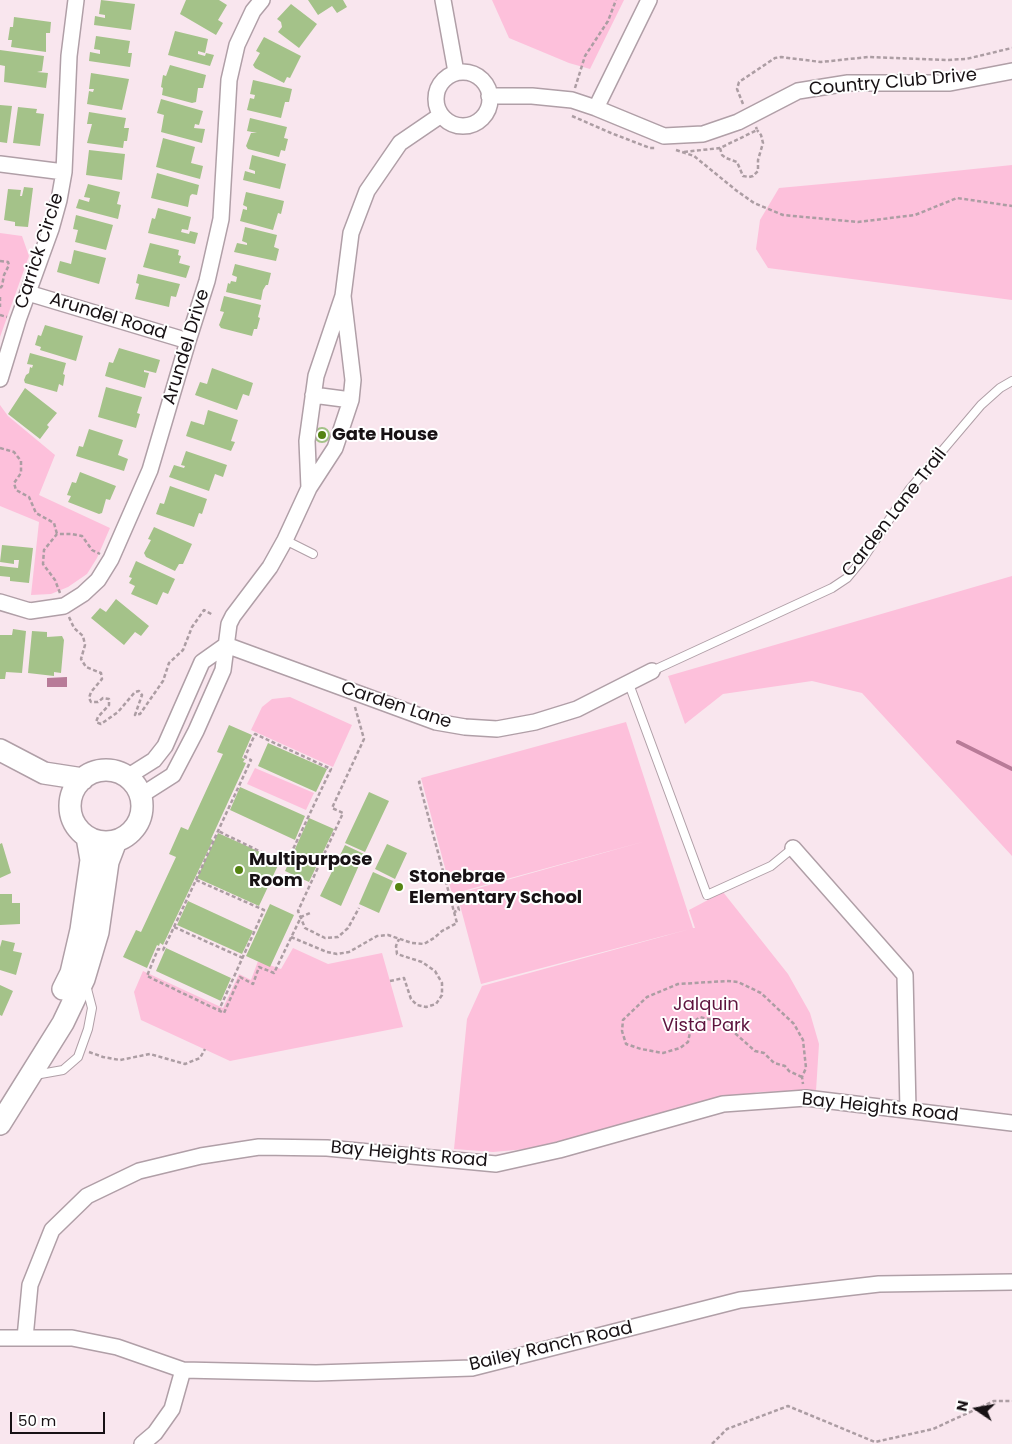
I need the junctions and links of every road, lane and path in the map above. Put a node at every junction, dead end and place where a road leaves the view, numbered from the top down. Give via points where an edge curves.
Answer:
1 (76, 0) edge
2 (262, 0) edge
3 (443, 0) edge
4 (616, 0) edge
5 (649, 0) edge
6 (1012, 71) edge
7 (456, 72) junction
8 (490, 96) junction
9 (572, 100) junction
10 (596, 108) junction
11 (441, 114) junction
12 (757, 130) dead end
13 (659, 148) dead end
14 (720, 148) dead end
15 (668, 149) dead end
16 (0, 164) edge
17 (64, 172) junction
18 (1012, 206) edge
19 (0, 261) edge
20 (0, 288) edge
21 (28, 293) junction
22 (343, 296) junction
23 (0, 297) edge
24 (0, 306) edge
25 (188, 341) junction
26 (0, 379) edge
27 (1012, 381) edge
28 (313, 395) junction
29 (351, 400) junction
30 (0, 448) edge
31 (309, 488) junction
32 (57, 534) junction
33 (285, 540) junction
34 (313, 554) dead end
35 (111, 559) junction
36 (0, 602) edge
37 (64, 606) junction
38 (213, 615) dead end
39 (226, 645) junction
40 (652, 671) joint
41 (629, 684) junction
42 (355, 708) dead end
43 (0, 750) edge
44 (44, 773) junction
45 (126, 777) junction
46 (83, 779) junction
47 (422, 781) dead end
48 (140, 796) junction
49 (70, 802) junction
50 (218, 831) junction
51 (87, 837) junction
52 (116, 840) junction
53 (793, 848) joint
54 (196, 880) junction
55 (454, 894) dead end
56 (359, 908) dead end
57 (454, 912) junction
58 (310, 914) dead end
59 (300, 917) junction
60 (174, 927) junction
61 (291, 937) junction
62 (399, 939) junction
63 (243, 958) junction
64 (84, 979) junction
65 (390, 981) dead end
66 (219, 1010) junction
67 (81, 1048) junction
68 (205, 1049) dead end
69 (30, 1076) junction
70 (802, 1077) junction
71 (0, 1097) edge
72 (806, 1098) junction
73 (908, 1110) junction
74 (1012, 1123) edge
75 (0, 1124) edge
76 (1012, 1282) edge
77 (0, 1338) edge
78 (25, 1338) junction
79 (183, 1370) junction
80 (1012, 1401) edge
81 (142, 1444) edge
82 (712, 1444) edge

1 - 17 street, Carrick Circle via 69,56
2 - 25 street, Arundel Drive via 237,45 229,80 220,219 207,281
3 - 7 street
4 - 9 path via 608,21 585,56
5 - 10 street
6 - 10 street, Country Club Drive via 950,83 848,83 798,91 738,122 703,134 664,136
7 - 8 street via 478,76
7 - 11 street via 443,80 436,93
8 - 9 street, Country Club Drive
8 - 11 street via 487,111 469,125 453,124
9 - 10 street, Country Club Drive
9 - 13 path via 569,115 650,148
11 - 22 street via 400,143 367,191 351,233
12 - 14 path via 763,143 758,171 753,176 743,176 737,162 722,155
15 - 18 path via 694,156 748,199 783,215 858,222 915,216 957,198
16 - 17 street
17 - 21 street, Carrick Circle via 60,200
19 - 20 path via 8,262 8,265
21 - 25 street, Arundel Road
21 - 26 street, Carrick Circle
22 - 28 street via 319,364
22 - 29 street via 353,380
23 - 24 path
25 - 35 street, Arundel Drive via 150,470
27 - 40 lane, Carden Lane Trail via 982,405 909,490 847,578 832,588
28 - 29 street
28 - 31 street via 307,440
29 - 31 street via 335,448
30 - 32 path via 14,452 21,461 21,473 14,483 16,490 29,497 36,513 54,523
31 - 33 street
32 - 35 path via 82,536 92,550
32 - 37 path via 44,550 43,564 55,580
33 - 34 lane
33 - 39 street via 270,567 233,616
35 - 37 street, Arundel Drive via 98,580
36 - 37 street, Arundel Drive via 30,611
37 - 38 path via 74,628 83,636 82,659 86,667 101,673 102,679 89,698 91,702 109,699 109,705 96,722 101,724 139,691 142,695 135,715 140,714 163,681 170,663 183,650 192,627 204,610
39 - 41 street, Carden Lane via 436,722 465,727 497,729 536,722 577,709
39 - 45 street via 202,662 165,746 154,760
39 - 48 street via 223,670 173,775
40 - 41 street, Carden Lane
41 - 53 lane via 706,895 771,866
42 - 59 path via 364,738 332,808 343,813 298,910
43 - 44 main road
44 - 46 main road
44 - 49 main road
45 - 46 main road via 104,770
45 - 48 main road
46 - 49 main road
47 - 57 path via 419,782
48 - 52 main road via 137,823 126,836
49 - 51 main road via 74,822
50 - 50 path via 251,760 245,757 255,734 330,769 286,864
50 - 54 path
51 - 52 main road via 96,841
51 - 71 main road via 91,860 71,973 50,1016
52 - 64 main road via 108,862 98,932
53 - 73 street via 905,975
54 - 60 path
54 - 63 path via 264,910
55 - 57 path via 458,910
56 - 59 path via 348,928 338,937 325,938 313,933 305,928
57 - 62 path via 457,923 424,944
58 - 59 path
59 - 61 path
60 - 63 path
60 - 66 path via 163,950 158,949 146,976
61 - 62 path via 336,954 350,952 377,936
61 - 66 path via 274,973 260,967 253,984 240,977 224,1012
62 - 65 path via 397,954 422,962 435,971 442,983 442,995 436,1004 417,1005 410,999 404,978
63 - 66 path
64 - 67 lane via 92,1008
64 - 69 main road via 63,1023
67 - 68 path via 120,1060 150,1054 185,1064 200,1058
67 - 69 lane via 78,1057 63,1070
69 - 75 main road
70 - 70 path via 774,1063 764,1053 755,1051 719,1022 700,1017 692,1023 688,1042 663,1053 626,1044 623,1020 647,997 678,984 738,982 761,993 794,1024 803,1040 806,1068
70 - 72 path
72 - 73 street, Bay Heights Road
72 - 78 street, Bay Heights Road via 723,1104 559,1150 496,1164 327,1148 259,1147 201,1156 139,1171 87,1196 52,1230 30,1285
73 - 74 street, Bay Heights Road
76 - 79 street, Bailey Ranch Road via 879,1284 740,1300 472,1368 316,1373
77 - 78 street, Bailey Ranch Road
78 - 79 street, Bailey Ranch Road via 72,1338 117,1347
79 - 81 street via 172,1409 155,1433
80 - 82 path via 994,1401 933,1429 875,1442 788,1406 727,1429

